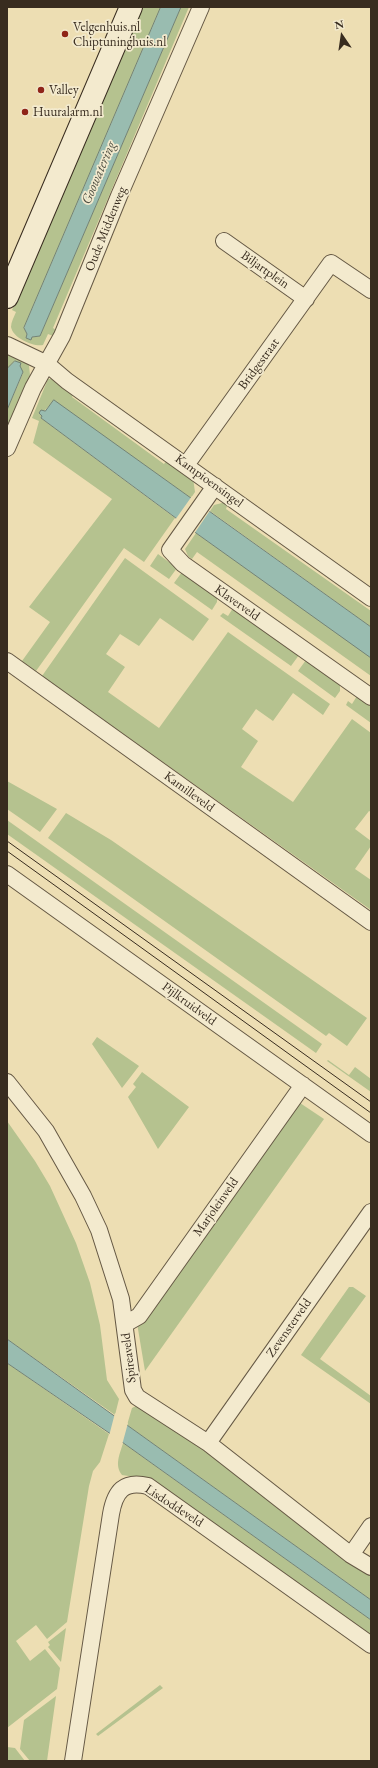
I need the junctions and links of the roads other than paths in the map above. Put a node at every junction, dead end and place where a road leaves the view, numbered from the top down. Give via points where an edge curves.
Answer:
1 (131, 7) edge
2 (200, 7) edge
3 (224, 242) dead end
4 (371, 290) edge
5 (7, 297) edge
6 (306, 299) junction
7 (7, 345) edge
8 (47, 364) junction
9 (7, 448) edge
10 (186, 465) junction
11 (215, 486) junction
12 (371, 598) edge
13 (7, 661) edge
14 (371, 697) edge
15 (7, 874) edge
16 (371, 922) edge
17 (7, 1082) edge
18 (303, 1085) junction
19 (371, 1134) edge
20 (371, 1212) edge
21 (125, 1324) junction
22 (208, 1443) junction
23 (371, 1526) edge
24 (351, 1555) junction
25 (371, 1567) edge
26 (371, 1645) edge
27 (72, 1761) edge

1 - 5 street
2 - 8 street, Oude Middenweg via 118,196 62,336
3 - 6 street, Biljartplein
4 - 6 street, Bridgestraat via 331,263
6 - 10 street, Bridgestraat
7 - 8 street, Kampioensingel
8 - 9 street, Oude Middenweg via 33,388
8 - 10 street, Kampioensingel
10 - 11 street, Kampioensingel
11 - 12 street, Kampioensingel
11 - 14 street, Klaverveld via 170,550 183,564
13 - 16 street, Kamilleveld
15 - 18 street, Pijlkruidveld
17 - 21 street, Spireaveld via 46,1131 83,1196 108,1256 121,1299
18 - 19 street, Pijlkruidveld
18 - 21 street, Marjoleinveld via 139,1316
20 - 22 street, Zevensterveld
21 - 22 street, Spireaveld via 133,1390 137,1397
22 - 24 street, Spireaveld
23 - 24 street
24 - 25 street, Spireaveld
26 - 27 street, Lisdoddeveld via 148,1486 133,1484 125,1487 115,1496 110,1514

